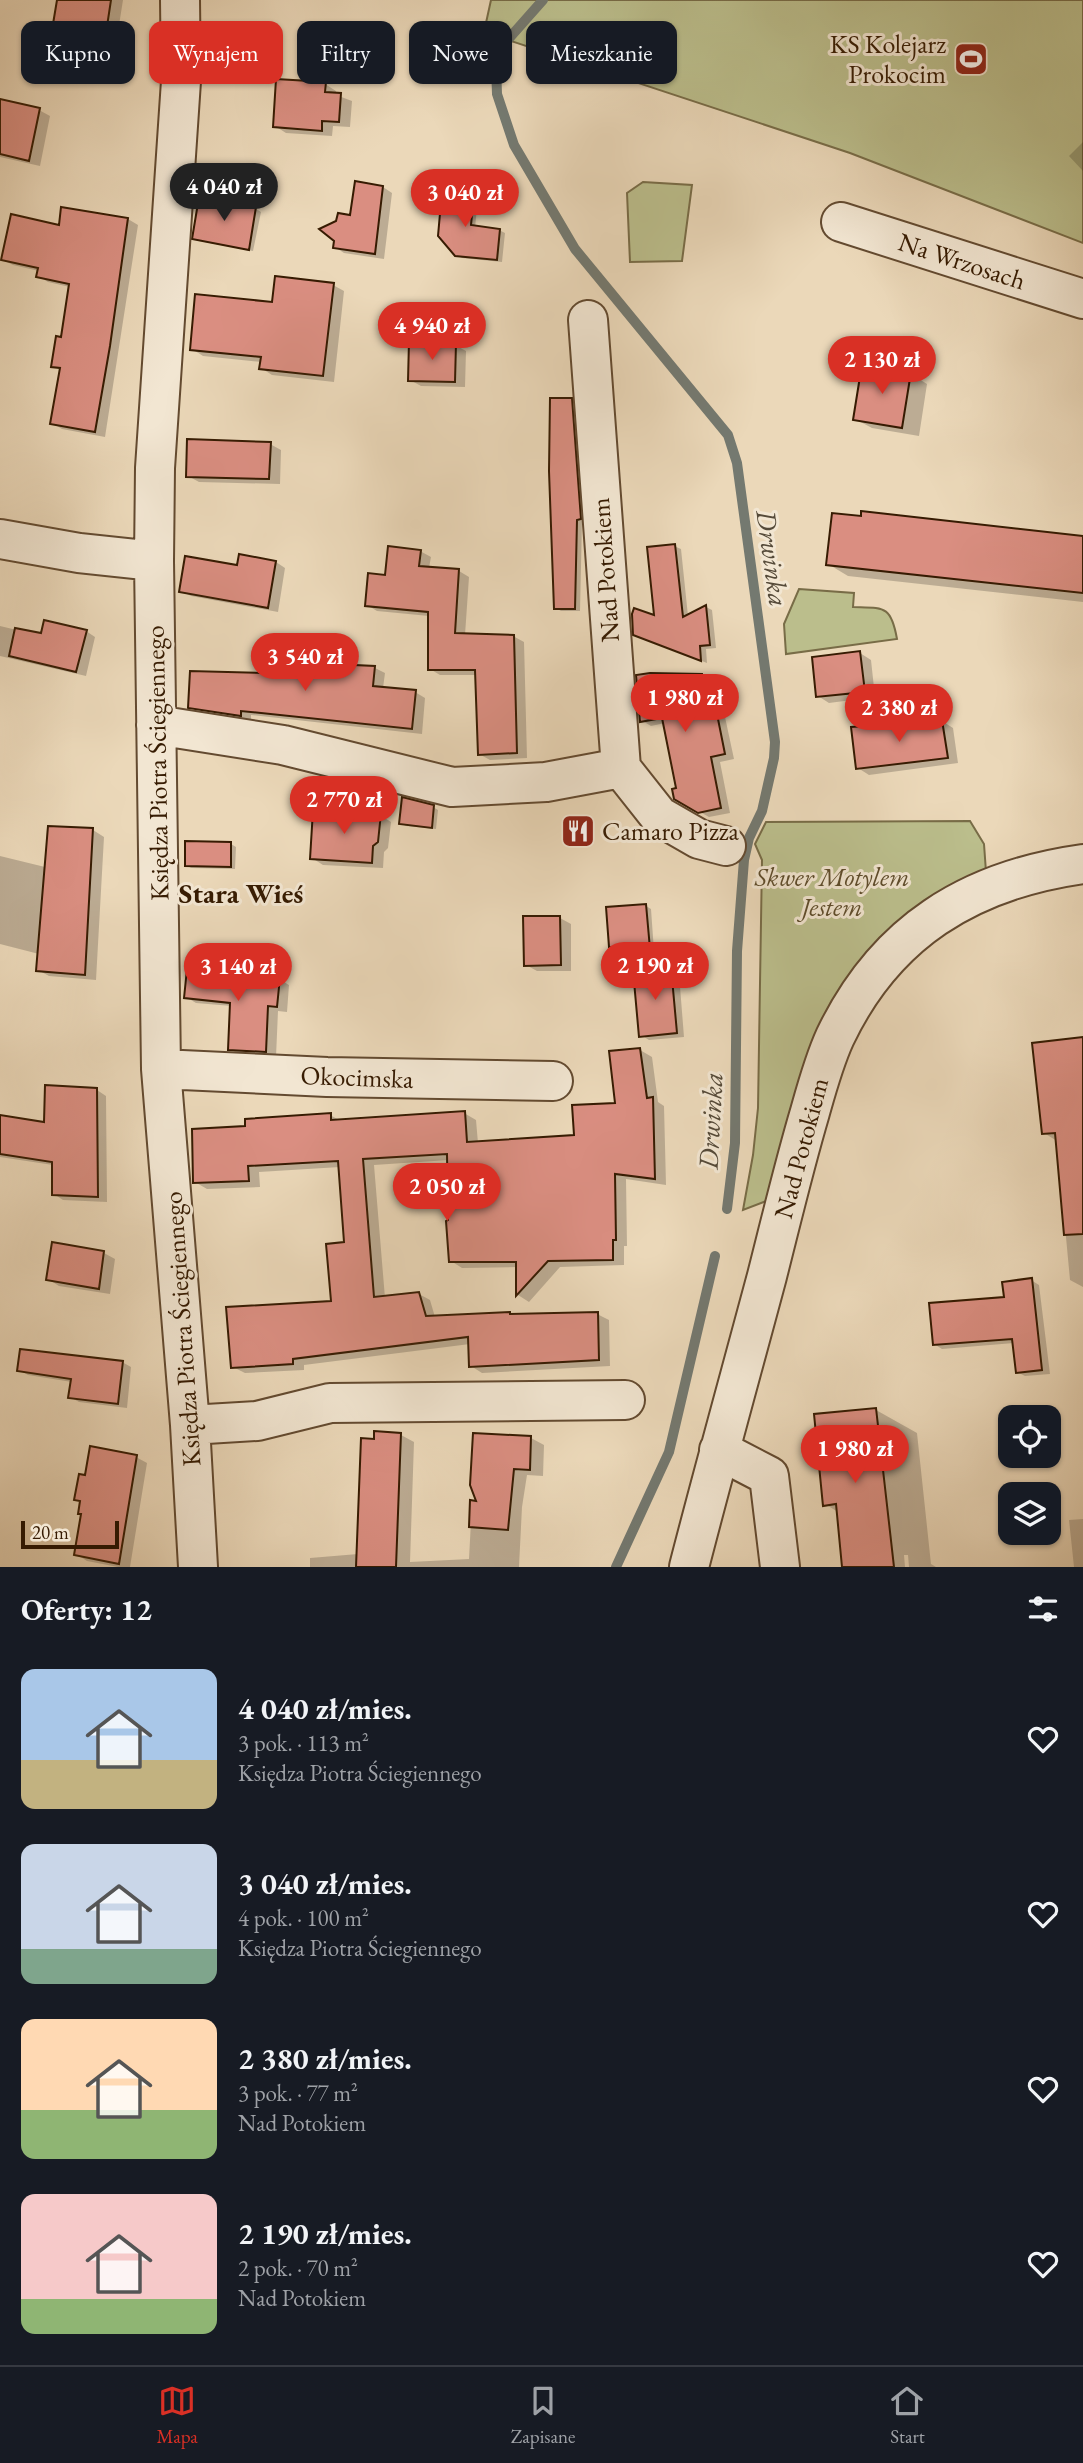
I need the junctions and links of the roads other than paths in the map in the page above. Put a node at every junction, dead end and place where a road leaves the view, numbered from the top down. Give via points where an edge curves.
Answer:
1 (180, 0) edge
2 (841, 222) dead end
3 (1083, 299) edge
4 (588, 320) dead end
5 (0, 539) edge
6 (153, 561) junction
7 (156, 725) junction
8 (621, 768) junction
9 (726, 846) dead end
10 (1083, 864) edge
11 (161, 1069) junction
12 (553, 1081) dead end
13 (625, 1400) dead end
14 (190, 1425) junction
15 (719, 1450) junction
16 (198, 1567) edge
17 (689, 1567) edge
18 (780, 1567) edge

1 - 6 street, Księdza Piotra Ściegiennego via 181,81
2 - 3 street, Na Wrzosach
4 - 8 street, Nad Potokiem
5 - 6 street
6 - 7 street, Księdza Piotra Ściegiennego
7 - 8 street via 283,746 452,787 546,782
7 - 11 street, Księdza Piotra Ściegiennego
8 - 9 street via 659,816 699,839
10 - 15 street, Nad Potokiem via 990,887 934,916 878,968 854,1003 823,1068
11 - 12 street, Okocimska
11 - 14 street, Księdza Piotra Ściegiennego
13 - 14 street via 330,1403 257,1421
14 - 16 street, Księdza Piotra Ściegiennego
15 - 17 street, Nad Potokiem
15 - 18 street via 769,1476

